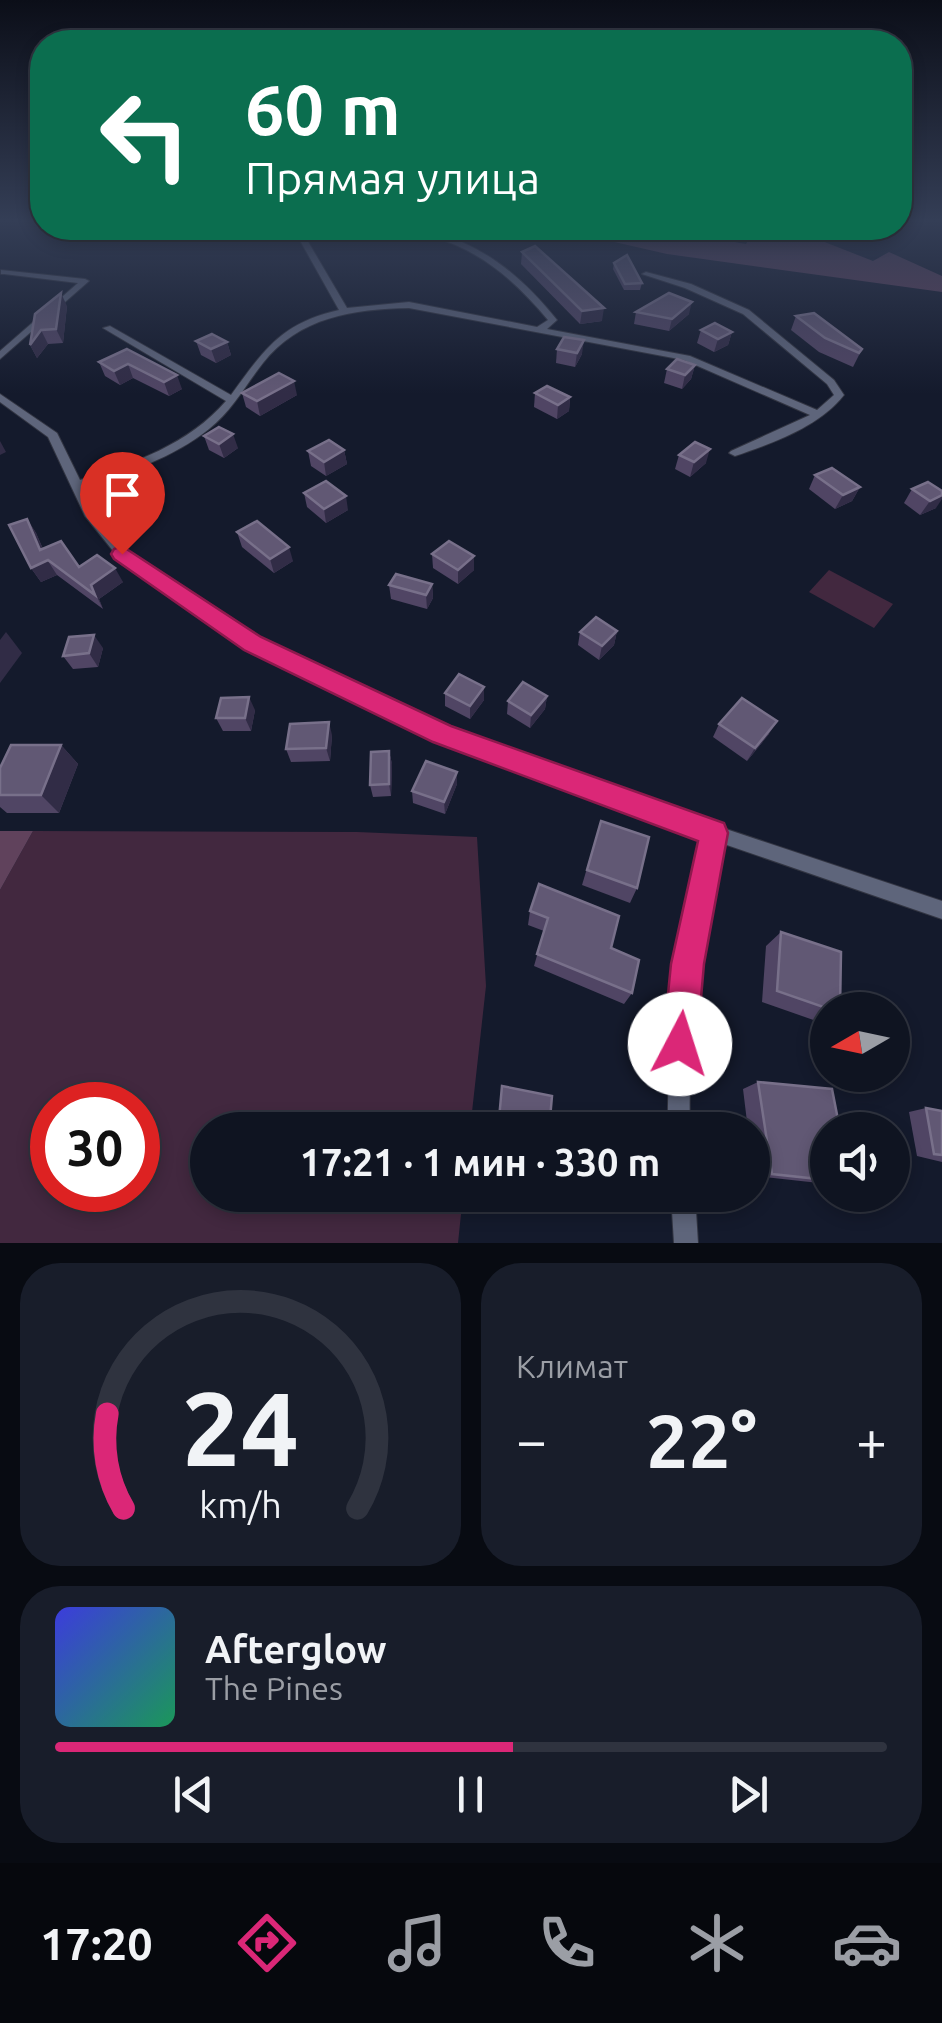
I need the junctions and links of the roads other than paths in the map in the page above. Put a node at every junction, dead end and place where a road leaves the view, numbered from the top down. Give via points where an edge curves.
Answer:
1 (59, 278) edge
2 (325, 278) edge
3 (513, 278) edge
4 (660, 278) edge
5 (344, 310) junction
6 (107, 328) dead end
7 (540, 329) junction
8 (0, 356) edge
9 (0, 397) edge
10 (232, 400) junction
11 (817, 414) junction
12 (735, 453) dead end
13 (77, 485) junction
14 (714, 833) junction
15 (942, 910) edge
16 (678, 1112) edge
17 (684, 1212) edge
18 (686, 1243) edge

1 - 8 street via 86,281
2 - 5 street
3 - 7 street via 553,320
4 - 11 street via 746,312 831,382 839,395
5 - 7 street via 409,305
5 - 10 street via 288,333
6 - 10 street
7 - 11 street via 687,358
9 - 13 street via 52,435
10 - 13 street via 168,450
11 - 12 street
13 - 14 street via 91,516 122,554 252,644 442,734
14 - 15 street
14 - 16 street via 688,964
17 - 18 street

